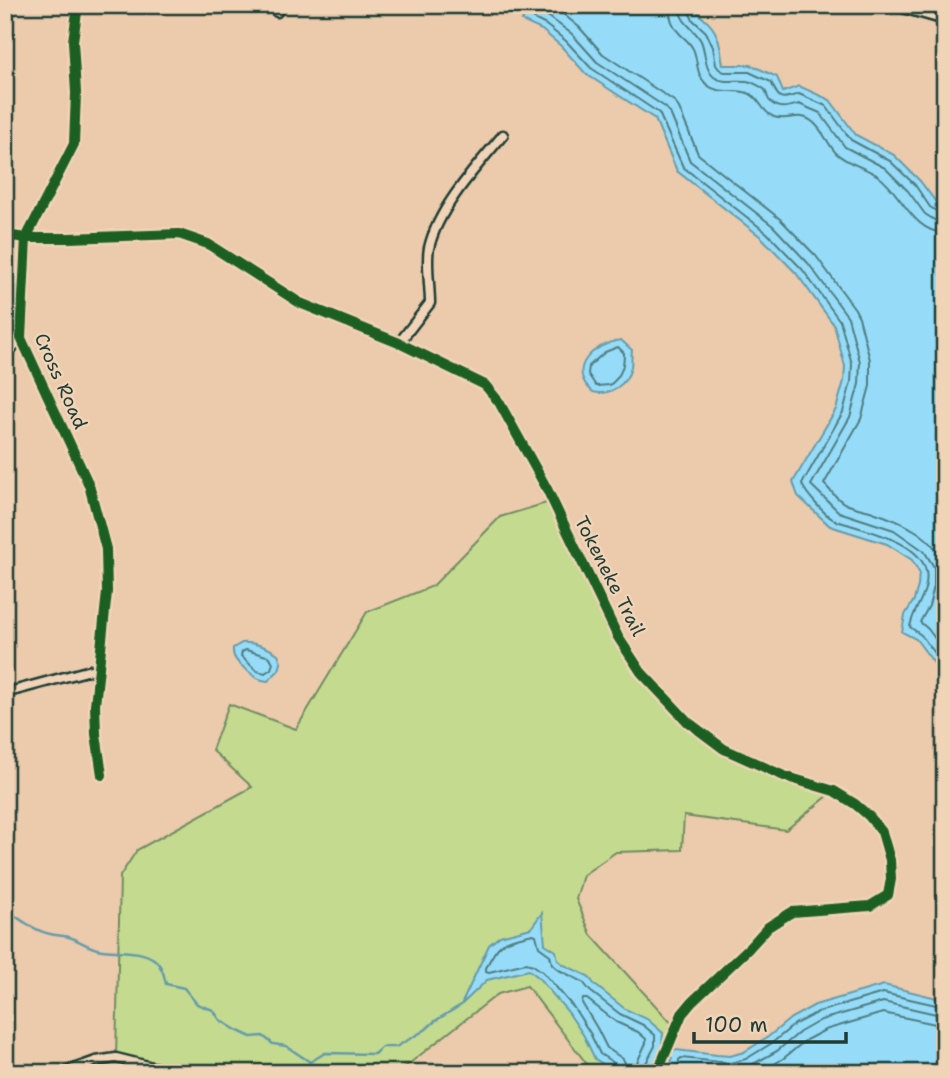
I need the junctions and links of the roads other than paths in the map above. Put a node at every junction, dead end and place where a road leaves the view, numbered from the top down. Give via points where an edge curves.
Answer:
1 (78, 5) edge
2 (892, 5) edge
3 (945, 20) edge
4 (503, 135) dead end
5 (5, 235) edge
6 (26, 238) junction
7 (20, 338) junction
8 (399, 343) junction
9 (5, 356) edge
10 (98, 668) junction
11 (5, 693) edge
12 (102, 775) dead end
13 (62, 1073) edge
14 (176, 1073) edge
15 (657, 1073) edge

1 - 6 street, Cross Road via 73,41 74,144
2 - 3 street
4 - 8 street via 439,220 428,250 430,303
5 - 6 street, Tokeneke Trail
6 - 7 street, Cross Road
6 - 8 street, Tokeneke Trail via 179,234 208,244 300,303
7 - 9 street
7 - 10 street, Cross Road via 89,485 106,549 107,592
8 - 15 street, Tokeneke Trail via 485,385 499,402 547,489 618,637 641,672 673,707 724,749 784,776 834,791 855,804 882,832 890,860 888,895 870,906 792,912 768,927 692,1002 677,1022
10 - 11 street
10 - 12 street, Cross Road via 95,705
13 - 14 street via 116,1058

